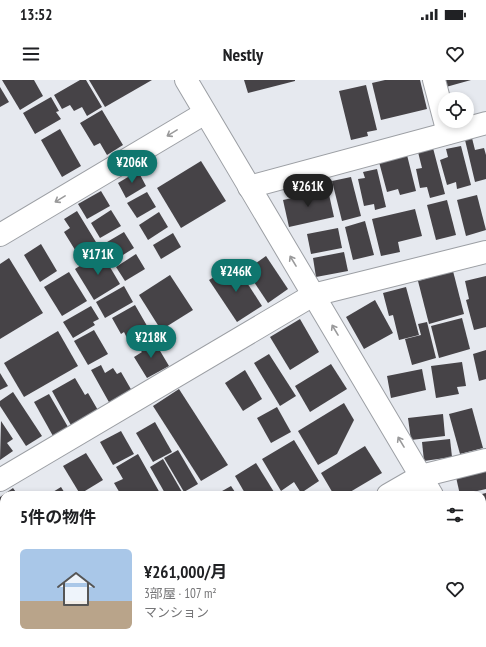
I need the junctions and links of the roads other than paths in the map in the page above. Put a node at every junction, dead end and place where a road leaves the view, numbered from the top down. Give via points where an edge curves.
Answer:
1 (186, 80) edge
2 (434, 80) edge
3 (205, 113) junction
4 (486, 123) edge
5 (448, 133) junction
6 (249, 187) junction
7 (0, 235) edge
8 (486, 252) edge
9 (314, 295) junction
10 (486, 460) edge
11 (421, 476) junction
12 (0, 480) edge
13 (395, 491) edge
14 (430, 491) edge

1 - 3 street
2 - 5 street
3 - 6 street
3 -> 7 street
4 - 5 street
5 - 6 street
9 -> 6 street
8 - 9 street
11 -> 9 street
9 - 12 street
10 - 11 street
11 - 13 street
11 - 14 street

